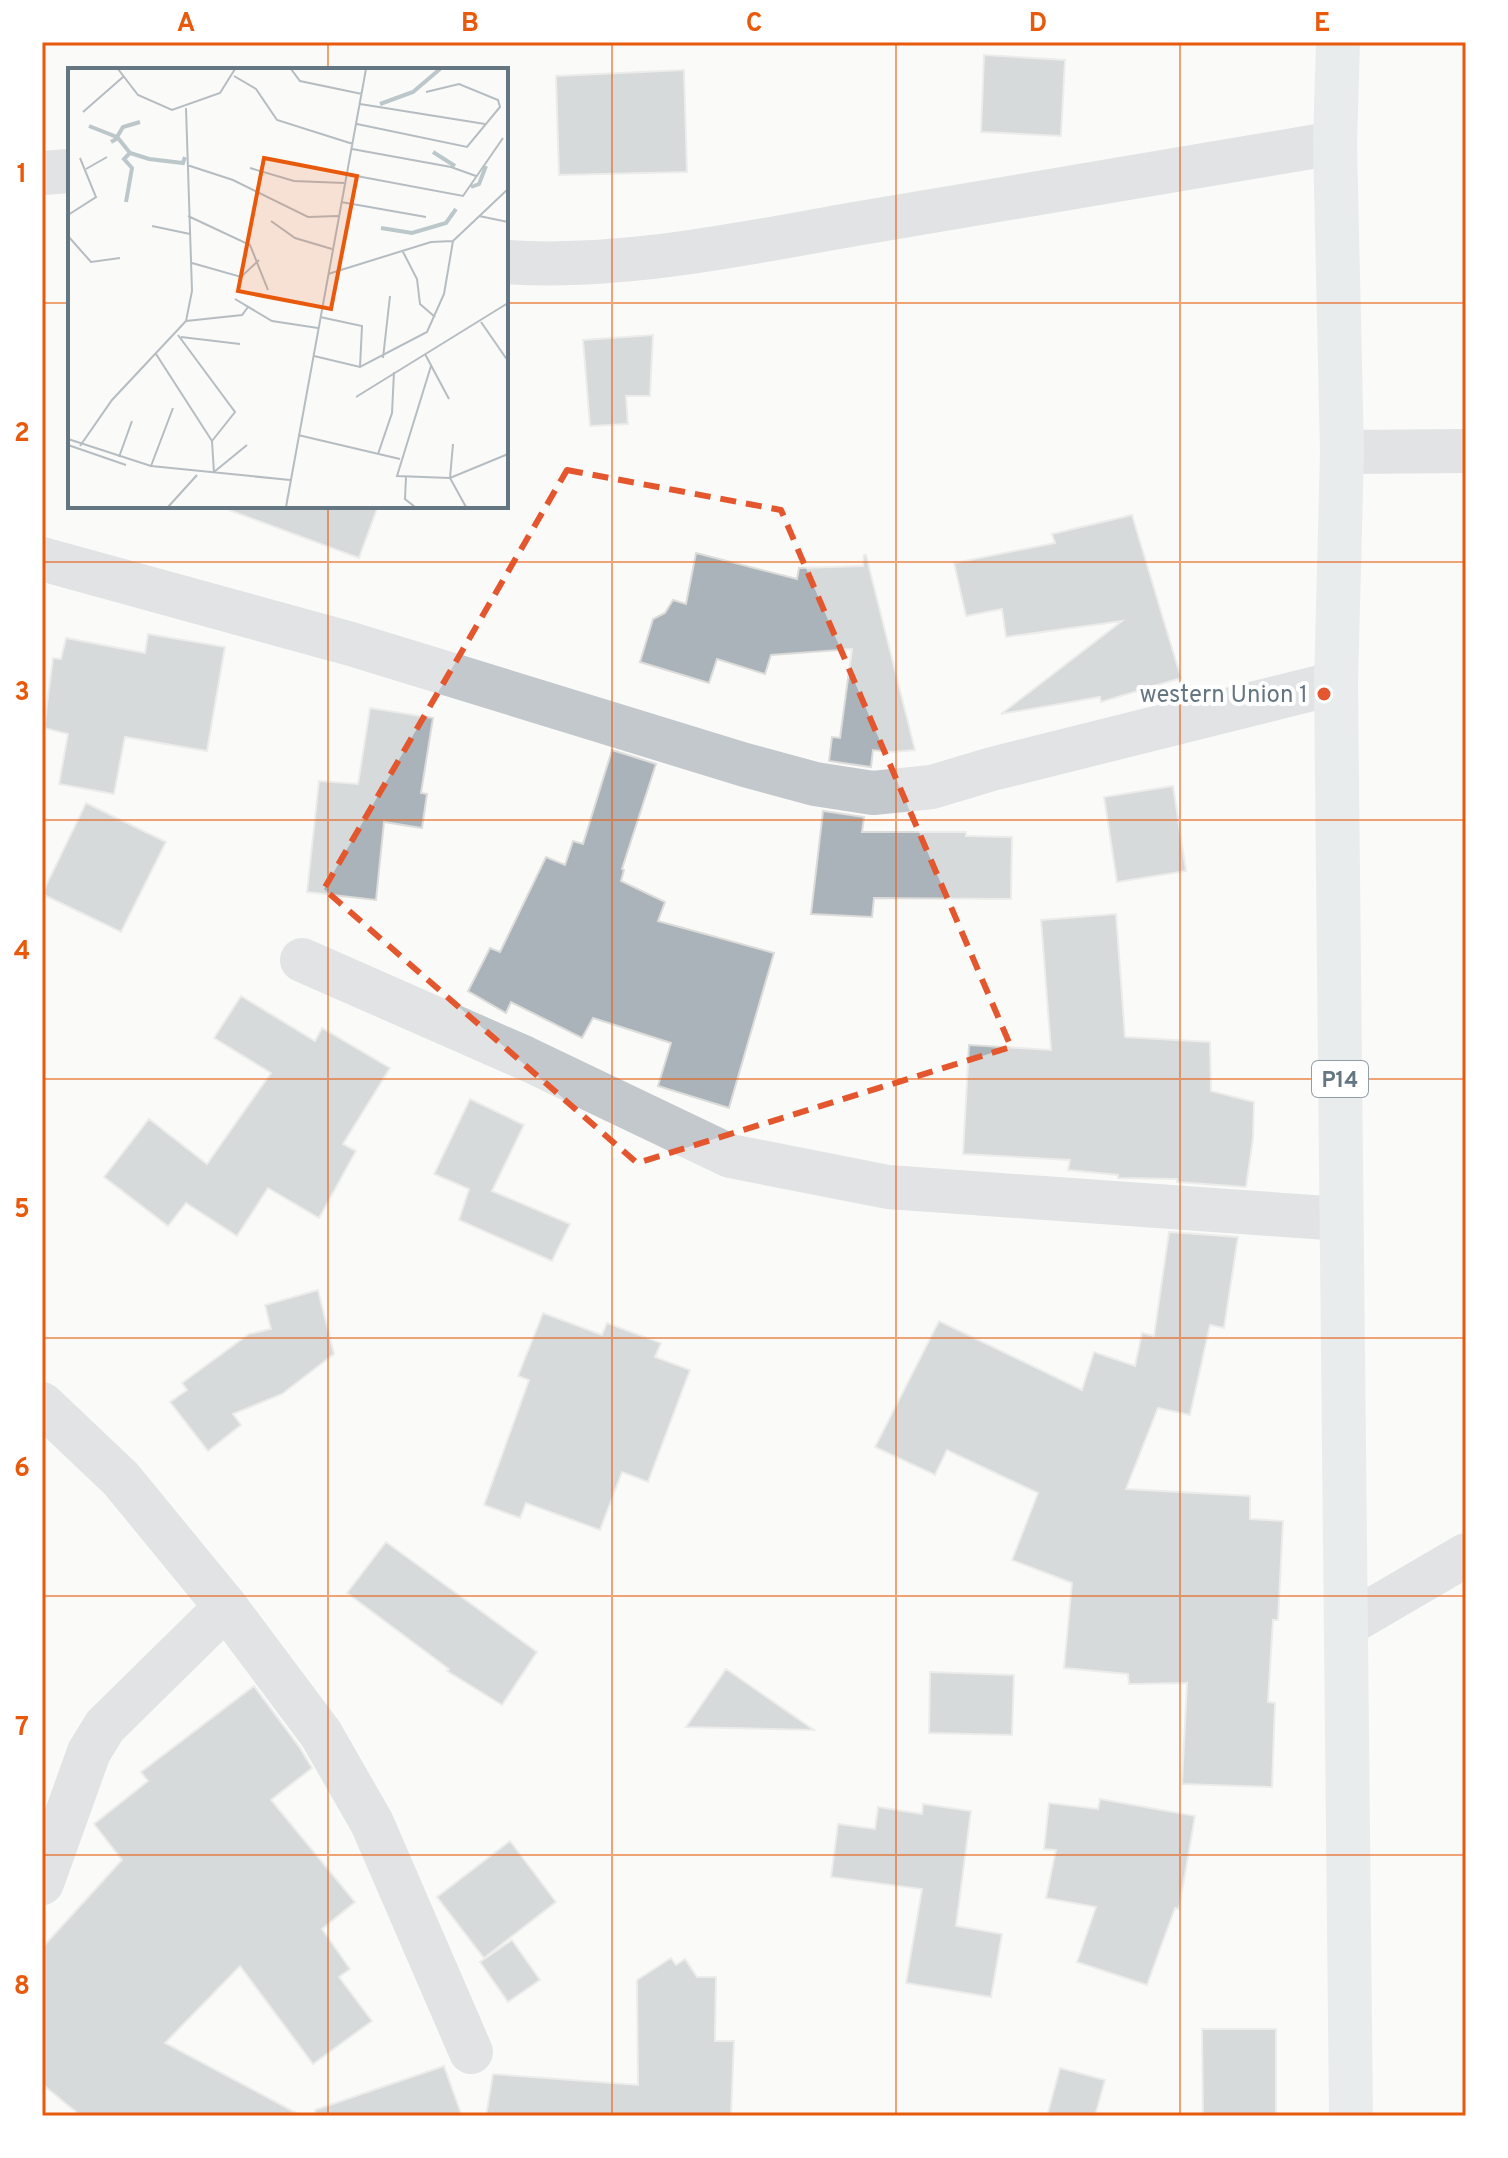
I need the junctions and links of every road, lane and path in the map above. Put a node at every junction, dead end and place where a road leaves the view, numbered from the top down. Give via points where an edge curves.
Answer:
1 (1338, 42) edge
2 (1335, 143) junction
3 (68, 171) edge
4 (42, 173) edge
5 (508, 262) edge
6 (1466, 451) edge
7 (1342, 452) junction
8 (42, 559) edge
9 (1336, 683) junction
10 (302, 960) dead end
11 (1341, 1219) junction
12 (42, 1404) edge
13 (1466, 1555) edge
14 (226, 1607) junction
15 (1348, 1624) junction
16 (42, 1883) edge
17 (471, 2052) dead end
18 (1351, 2116) edge

1 - 2 main road, P14
2 - 5 street via 744,243 635,258
2 - 7 main road, P14
3 - 4 street
6 - 7 street
7 - 9 main road, P14
8 - 9 street via 351,644 745,765 873,793 932,787
9 - 11 main road, P14
10 - 11 street via 730,1156 888,1187
11 - 15 main road, P14
12 - 14 street via 121,1479
13 - 15 street
14 - 16 street via 105,1726 89,1752
14 - 17 street via 321,1734 372,1823
15 - 18 main road, P14

